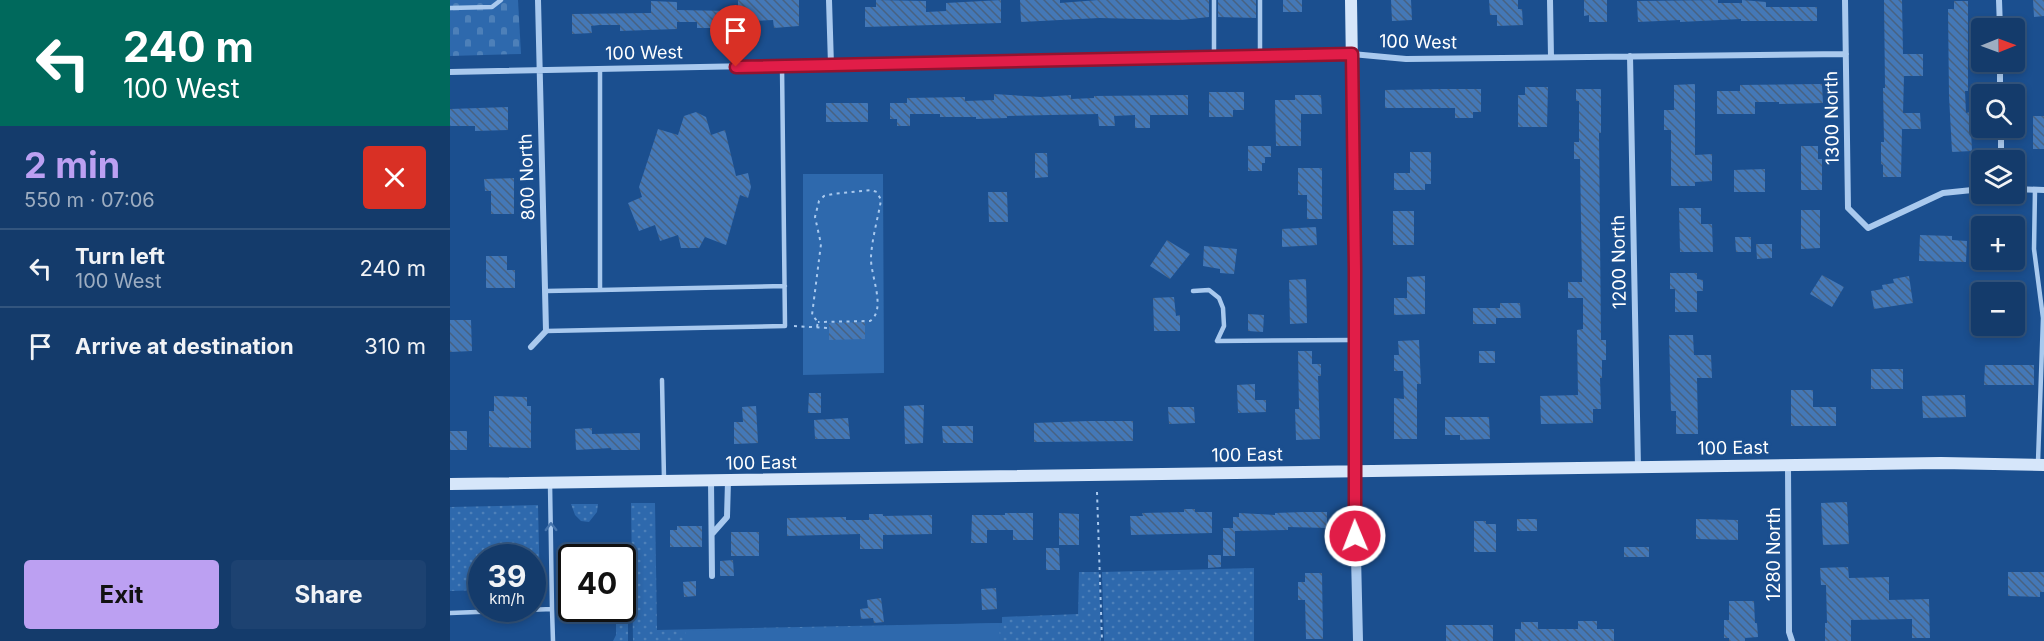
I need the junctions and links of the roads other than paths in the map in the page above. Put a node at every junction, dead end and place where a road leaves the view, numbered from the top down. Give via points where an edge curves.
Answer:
1 (501, 0) edge
2 (538, 0) edge
3 (830, 0) edge
4 (1214, 0) edge
5 (1260, 0) edge
6 (1351, 0) edge
7 (1550, 0) edge
8 (1845, 0) edge
9 (1999, 0) edge
10 (450, 8) edge
11 (2000, 18) edge
12 (1352, 54) junction
13 (1846, 54) junction
14 (1260, 56) junction
15 (1630, 56) junction
16 (1214, 57) junction
17 (1551, 57) junction
18 (831, 65) junction
19 (782, 66) junction
20 (600, 69) junction
21 (539, 70) junction
22 (450, 72) edge
23 (1971, 190) edge
24 (2025, 190) edge
25 (2035, 190) junction
26 (2044, 190) edge
27 (785, 286) junction
28 (600, 290) junction
29 (546, 291) junction
30 (1193, 291) dead end
31 (546, 331) junction
32 (1354, 340) junction
33 (531, 347) dead end
34 (662, 380) dead end
35 (2041, 465) edge
36 (1788, 466) junction
37 (1638, 468) junction
38 (1354, 470) junction
39 (711, 481) junction
40 (728, 481) junction
41 (664, 482) junction
42 (550, 483) junction
43 (450, 484) edge
44 (712, 534) junction
45 (712, 576) dead end
46 (552, 609) junction
47 (450, 613) edge
48 (553, 641) edge
49 (1358, 641) edge
50 (1792, 641) edge

1 - 10 lane via 492,7
2 - 21 street, 800 North
3 - 18 street
4 - 16 lane
5 - 14 lane
6 - 12 main road
7 - 17 street
8 - 13 street, 1300 North
9 - 11 street
12 - 14 street, 100 West
12 - 17 street, 100 West via 1406,58
12 - 32 main road
13 - 15 street, 100 West
13 - 23 street, 1300 North via 1848,208 1868,228 1943,193
14 - 16 street, 100 West
15 - 17 street, 100 West
15 - 37 street, 1200 North
16 - 18 street, 100 West
18 - 19 street, 100 West
19 - 20 street, 100 West
19 - 27 lane
20 - 21 street, 100 West
20 - 28 lane
21 - 22 street, 100 West
21 - 29 street, 800 North
24 - 25 street
25 - 26 street
25 - 35 lane via 2034,249 2043,318
27 - 28 lane
27 - 31 lane via 785,326
28 - 29 lane
29 - 31 street, 800 North
30 - 32 lane via 1209,290 1224,308 1224,326 1217,340
31 - 33 street
32 - 38 main road
34 - 41 lane
35 - 36 main road, 100 East
36 - 37 main road, 100 East
36 - 50 street, 1280 North
37 - 38 main road, 100 East
38 - 40 main road, 100 East
38 - 49 street
39 - 40 main road, 100 East
39 - 41 main road, 100 East
39 - 44 street
40 - 44 street via 727,517
41 - 42 main road, 100 East
42 - 43 main road, 100 East
46 -> 42 lane
44 - 45 street
46 - 47 lane
46 - 48 lane

